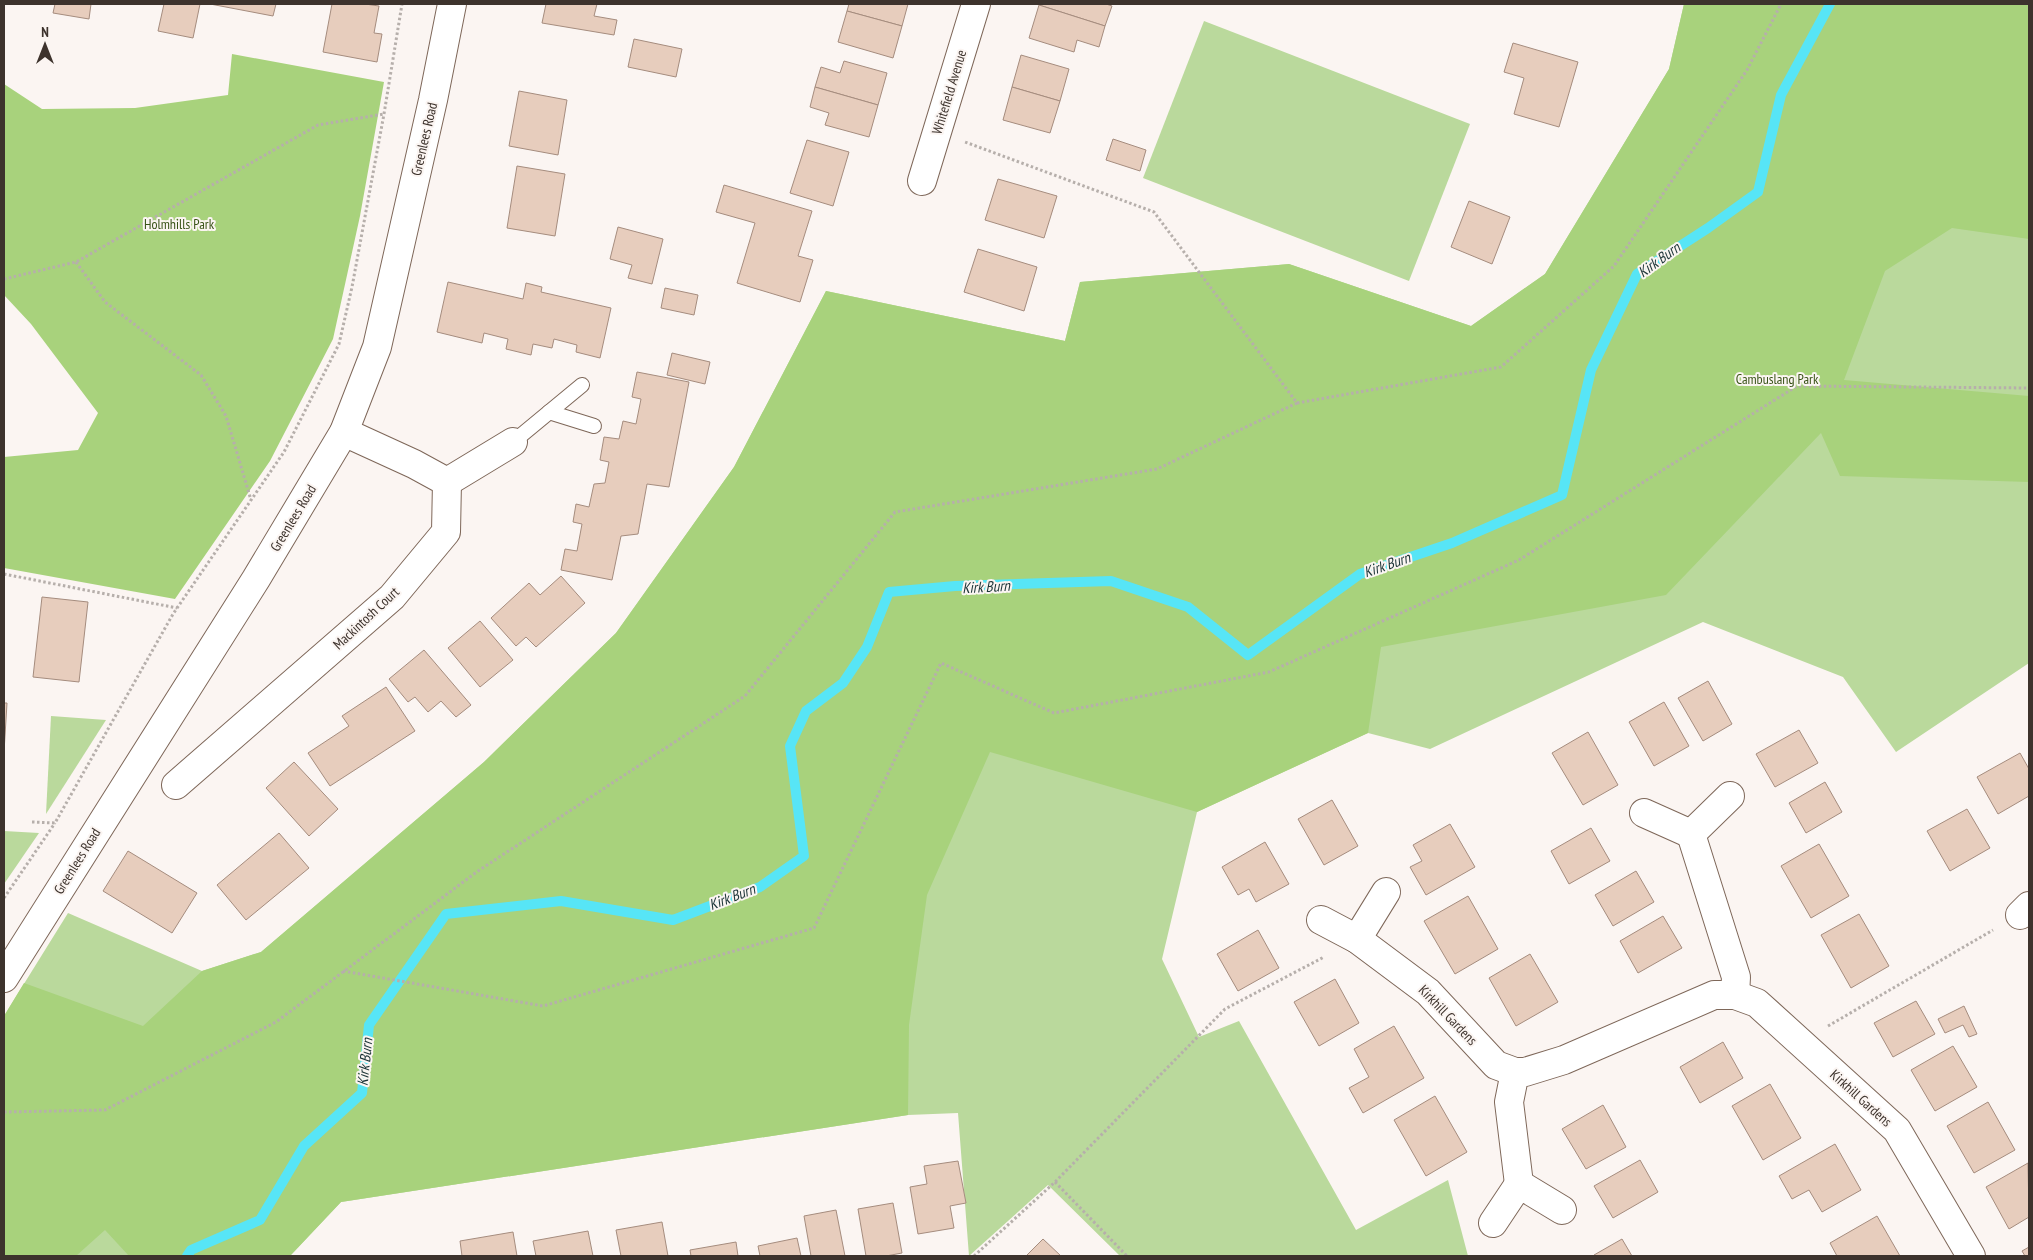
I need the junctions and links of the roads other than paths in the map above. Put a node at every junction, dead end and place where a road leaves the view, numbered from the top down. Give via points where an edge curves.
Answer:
1 (452, 4) edge
2 (976, 4) edge
3 (922, 181) dead end
4 (582, 385) dead end
5 (549, 412) junction
6 (594, 426) dead end
7 (344, 432) junction
8 (512, 442) joint
9 (447, 482) junction
10 (176, 785) dead end
11 (1730, 796) dead end
12 (1644, 813) dead end
13 (1691, 834) junction
14 (1386, 892) dead end
15 (1321, 920) dead end
16 (1357, 939) junction
17 (4, 978) edge
18 (1735, 995) junction
19 (1514, 1072) junction
20 (1519, 1184) junction
21 (1562, 1210) dead end
22 (1493, 1223) dead end
23 (1971, 1256) edge

1 - 7 street, Greenlees Road via 377,347
2 - 3 street, Whitefield Avenue
4 - 5 lane
5 - 6 lane
5 - 8 lane
7 - 9 street
7 - 17 street, Greenlees Road via 256,579
8 - 9 street
9 - 10 street, Mackintosh Court via 446,532 392,597
11 - 13 street
12 - 13 street
13 - 18 street via 1736,977
14 - 16 street
15 - 16 street, Kirkhill Gardens
16 - 19 street, Kirkhill Gardens via 1428,992 1496,1065
18 - 19 street, Kirkhill Gardens via 1714,995 1564,1060 1525,1072
18 - 23 street, Kirkhill Gardens via 1758,1003 1897,1130
19 - 20 street via 1508,1102
20 - 21 street
20 - 22 street

